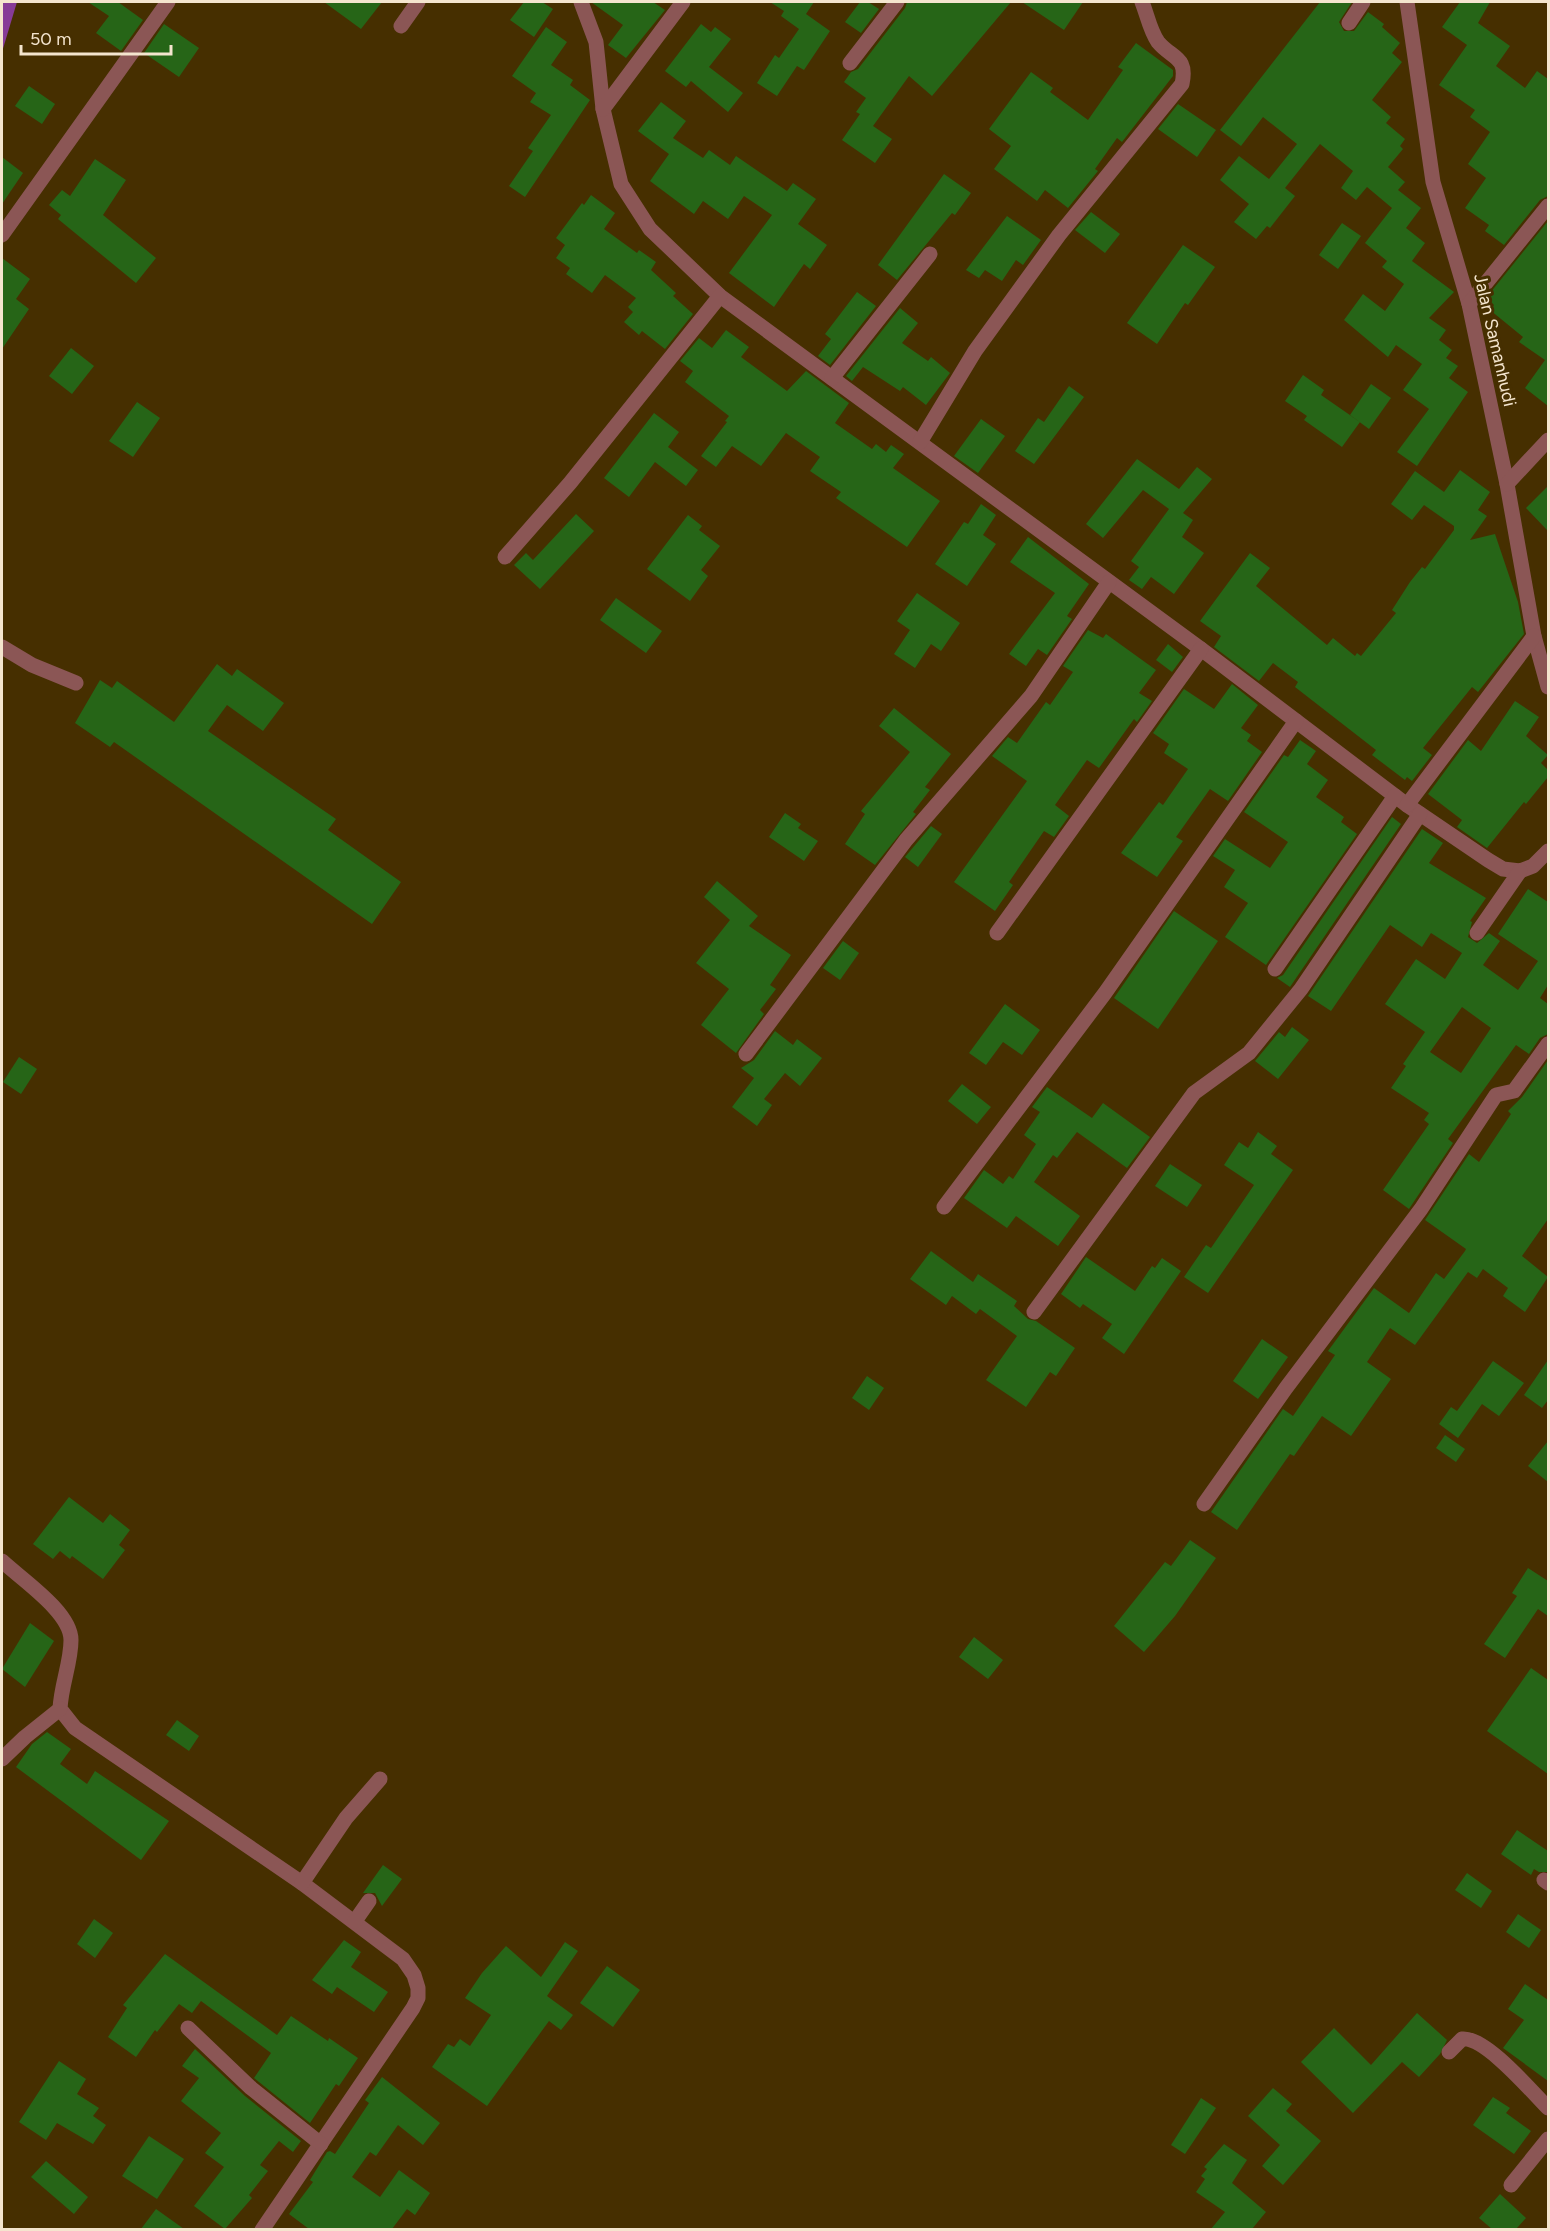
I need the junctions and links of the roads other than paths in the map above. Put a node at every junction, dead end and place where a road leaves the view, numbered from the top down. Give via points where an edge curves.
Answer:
1 (168, 2) edge
2 (418, 2) edge
3 (581, 2) edge
4 (683, 2) edge
5 (897, 2) edge
6 (1142, 2) edge
7 (1363, 2) edge
8 (1407, 2) edge
9 (1349, 23) dead end
10 (401, 26) dead end
11 (850, 63) dead end
12 (603, 110) junction
13 (1548, 206) edge
14 (2, 236) edge
15 (930, 254) dead end
16 (720, 296) junction
17 (1469, 304) junction
18 (832, 378) junction
19 (1548, 440) edge
20 (920, 442) junction
21 (1507, 484) junction
22 (505, 557) dead end
23 (1109, 582) junction
24 (1534, 636) junction
25 (2, 646) edge
26 (1201, 649) junction
27 (76, 683) dead end
28 (1548, 687) edge
29 (1296, 721) junction
30 (1407, 805) junction
31 (1548, 851) edge
32 (1520, 871) junction
33 (997, 933) dead end
34 (1477, 933) dead end
35 (1275, 969) dead end
36 (1548, 1044) edge
37 (746, 1054) dead end
38 (944, 1207) dead end
39 (1034, 1312) dead end
40 (1204, 1504) dead end
41 (2, 1562) edge
42 (60, 1709) junction
43 (2, 1760) edge
44 (380, 1779) dead end
45 (302, 1883) junction
46 (369, 1901) dead end
47 (355, 1922) junction
48 (188, 2028) dead end
49 (1449, 2052) dead end
50 (1548, 2108) edge
51 (1548, 2139) edge
52 (321, 2144) junction
53 (1511, 2185) dead end
54 (262, 2229) edge

1 - 14 street
2 - 10 street
3 - 12 street via 596,42
4 - 12 street
5 - 11 street
6 - 20 street via 1159,42 1184,67 1182,84 1059,235 975,351
7 - 9 street
8 - 17 street, Jalan Samanhudi via 1433,182
12 - 16 street via 621,184 650,229
13 - 17 street
15 - 18 street
16 - 18 street
16 - 22 street via 570,483
17 - 21 street, Jalan Samanhudi
18 - 20 street
19 - 21 street
20 - 23 street
21 - 24 street, Jalan Samanhudi
23 - 26 street
23 - 37 street via 1031,696 906,840
24 - 28 street, Jalan Samanhudi
24 - 30 street
25 - 27 street via 32,665
26 - 29 street
26 - 33 street
29 - 30 street
29 - 38 street via 1105,993
30 - 32 street via 1503,869
30 - 35 street
30 - 39 street via 1301,989 1249,1053 1194,1093
31 - 32 street via 1533,866
32 - 34 street
36 - 40 street via 1514,1091 1496,1095 1421,1209
41 - 42 street via 49,1602 68,1626 71,1638
42 - 43 street
42 - 45 street via 75,1728
44 - 45 street via 346,1818
45 - 47 street
46 - 47 street
47 - 52 street via 403,1959 414,1975 418,1998
48 - 52 street via 251,2088
49 - 50 street via 1462,2039 1473,2040 1505,2063
51 - 53 street
52 - 54 street

